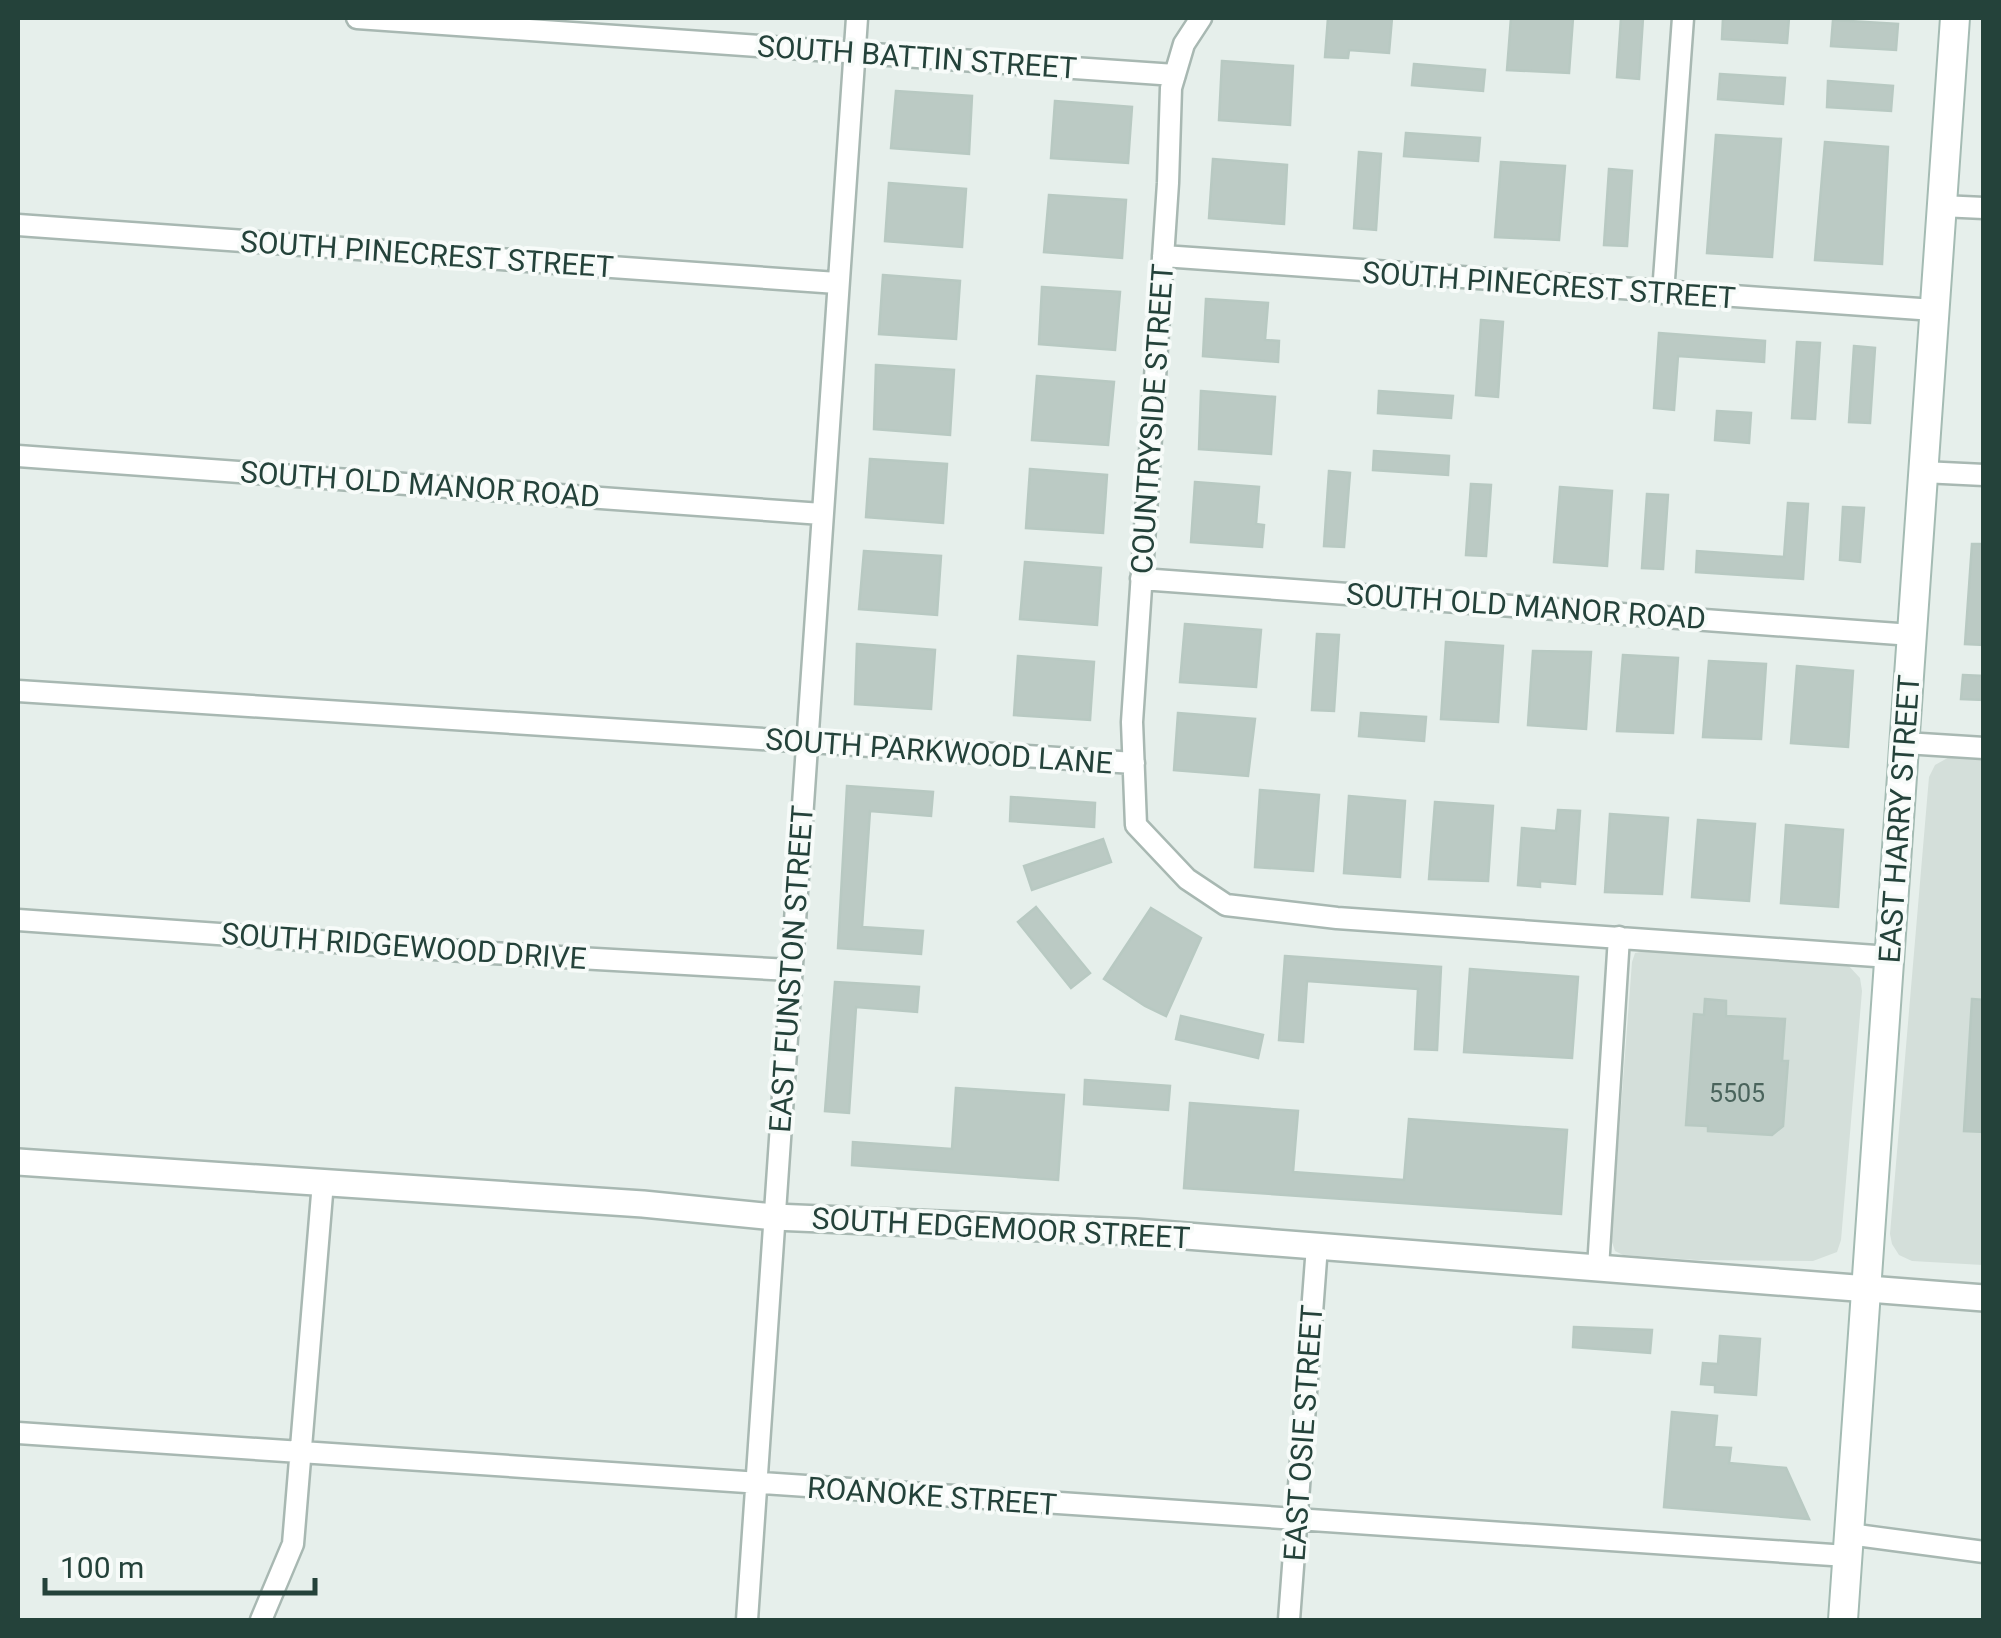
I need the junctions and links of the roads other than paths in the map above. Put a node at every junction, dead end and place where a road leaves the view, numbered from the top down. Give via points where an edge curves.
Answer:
1 (357, 18) edge
2 (856, 18) edge
3 (1201, 18) edge
4 (1683, 18) edge
5 (1955, 18) edge
6 (854, 52) junction
7 (1175, 75) junction
8 (1941, 206) junction
9 (1984, 208) edge
10 (18, 225) edge
11 (1163, 256) junction
12 (837, 283) junction
13 (1663, 293) junction
14 (1934, 310) junction
15 (18, 456) edge
16 (1923, 472) junction
17 (1984, 476) edge
18 (822, 514) junction
19 (1141, 579) junction
20 (1912, 635) junction
21 (18, 691) edge
22 (806, 743) junction
23 (1904, 743) junction
24 (1984, 748) edge
25 (1134, 763) junction
26 (18, 920) edge
27 (1619, 937) junction
28 (1890, 958) junction
29 (790, 970) junction
30 (18, 1162) edge
31 (322, 1182) junction
32 (774, 1217) junction
33 (1317, 1246) junction
34 (1598, 1268) junction
35 (1867, 1289) junction
36 (1984, 1298) edge
37 (18, 1433) edge
38 (303, 1452) junction
39 (756, 1484) junction
40 (1297, 1520) junction
41 (1848, 1545) junction
42 (1984, 1552) edge
43 (261, 1620) edge
44 (746, 1620) edge
45 (1289, 1620) edge
46 (1843, 1620) edge

1 - 6 street, SOUTH BATTIN STREET
2 - 6 street, EAST FUNSTON STREET
3 - 7 street
4 - 13 street
5 - 8 main road, EAST HARRY STREET
6 - 7 street, SOUTH BATTIN STREET
6 - 12 street, EAST FUNSTON STREET
7 - 11 street, COUNTRYSIDE STREET
8 - 9 street
8 - 14 main road, EAST HARRY STREET
10 - 12 street, SOUTH PINECREST STREET
11 - 13 street, SOUTH PINECREST STREET
11 - 19 street, COUNTRYSIDE STREET
12 - 18 street, EAST FUNSTON STREET
13 - 14 street, SOUTH PINECREST STREET
14 - 16 main road, EAST HARRY STREET
15 - 18 street, SOUTH OLD MANOR ROAD
16 - 17 street
16 - 20 main road, EAST HARRY STREET
18 - 22 street, EAST FUNSTON STREET
19 - 20 street, SOUTH OLD MANOR ROAD
19 - 25 street, COUNTRYSIDE STREET
20 - 23 main road, EAST HARRY STREET
21 - 22 street, SOUTH PARKWOOD LANE
22 - 25 street, SOUTH PARKWOOD LANE
22 - 29 street, EAST FUNSTON STREET
23 - 24 street
23 - 28 main road, EAST HARRY STREET
25 - 27 street, SOUTH PARKWOOD LANE via 1136,825 1187,879 1226,905
26 - 29 street, SOUTH RIDGEWOOD DRIVE
27 - 28 street, SOUTH PARKWOOD LANE
27 - 34 street
28 - 35 main road, EAST HARRY STREET
29 - 32 street, EAST FUNSTON STREET
30 - 31 street, SOUTH EDGEMOOR STREET
31 - 32 street, SOUTH EDGEMOOR STREET
31 - 38 street
32 - 33 street, SOUTH EDGEMOOR STREET
32 - 39 street, EAST FUNSTON STREET
33 - 34 street, SOUTH EDGEMOOR STREET
33 - 40 street, EAST OSIE STREET
34 - 35 street, SOUTH EDGEMOOR STREET
35 - 36 street, SOUTH EDGEMOOR STREET
35 - 41 main road, EAST HARRY STREET
37 - 38 street, ROANOKE STREET
38 - 39 street, ROANOKE STREET
38 - 43 street via 294,1544
39 - 40 street, ROANOKE STREET
39 - 44 street, EAST FUNSTON STREET
40 - 41 street, ROANOKE STREET
40 - 45 street, EAST OSIE STREET
41 - 42 street, ROANOKE STREET
41 - 46 main road, EAST HARRY STREET

